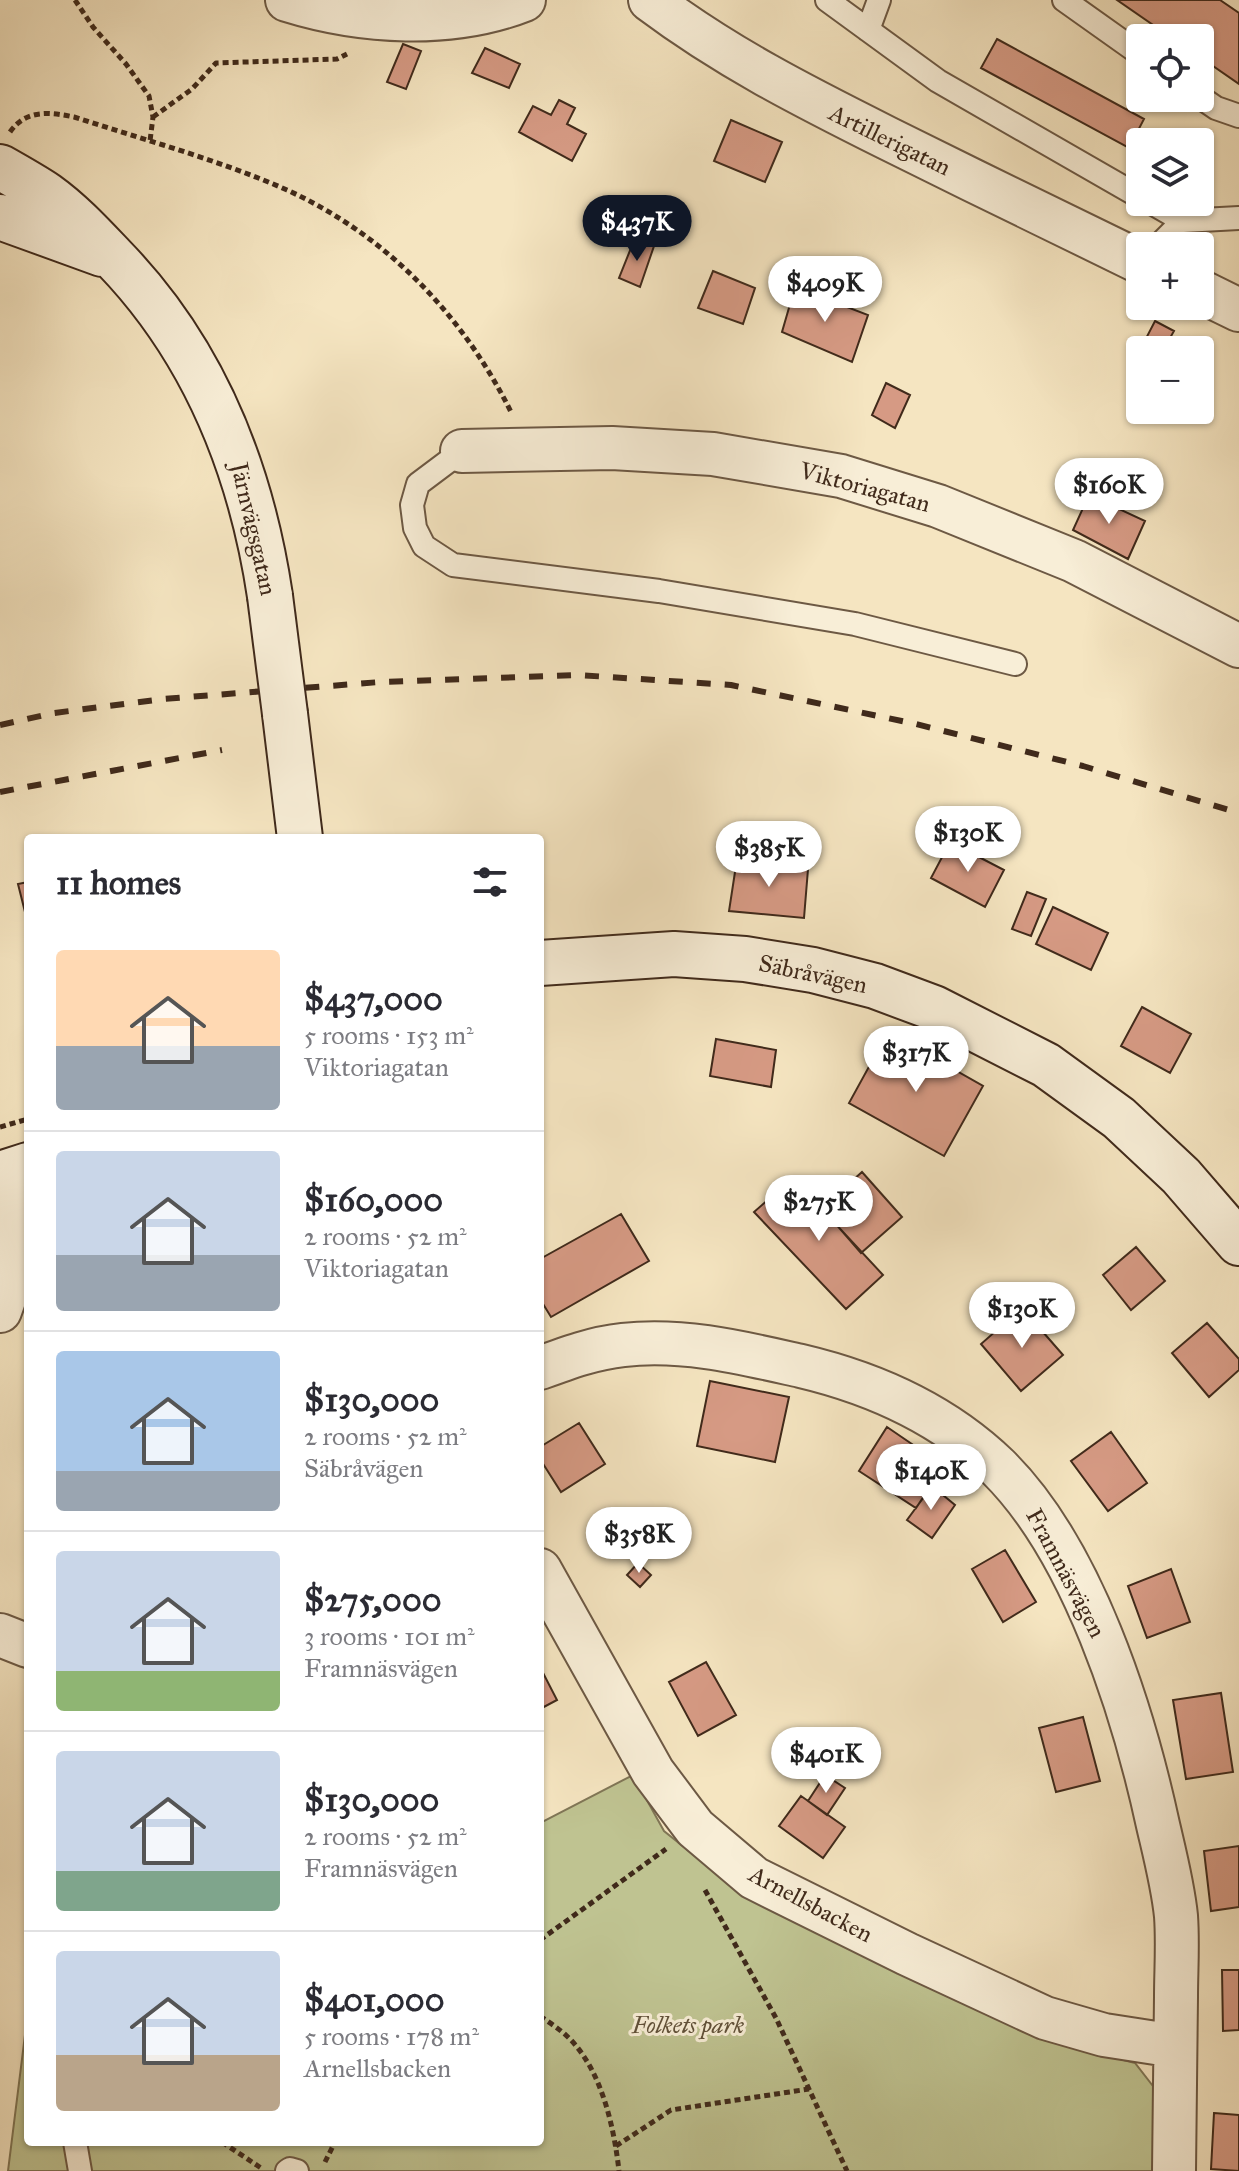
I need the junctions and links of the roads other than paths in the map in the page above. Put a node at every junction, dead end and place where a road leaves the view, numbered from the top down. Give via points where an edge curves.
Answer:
1 (287, 0) edge
2 (524, 0) edge
3 (650, 0) edge
4 (827, 0) edge
5 (879, 0) edge
6 (1064, 0) edge
7 (868, 30) junction
8 (1126, 44) edge
9 (1214, 107) edge
10 (1239, 116) edge
11 (2, 154) edge
12 (1126, 189) edge
13 (1174, 216) edge
14 (0, 217) edge
15 (1239, 218) edge
16 (1183, 221) junction
17 (1172, 232) edge
18 (1126, 255) edge
19 (112, 256) junction
20 (1214, 298) edge
21 (1239, 310) edge
22 (462, 451) joint
23 (1239, 646) edge
24 (1015, 664) dead end
25 (300, 834) edge
26 (544, 963) edge
27 (24, 1166) edge
28 (0, 1175) edge
29 (1239, 1243) edge
30 (0, 1311) edge
31 (544, 1367) edge
32 (544, 1577) edge
33 (0, 1635) edge
34 (24, 1644) edge
35 (1175, 2046) junction
36 (76, 2146) edge
37 (80, 2171) edge
38 (287, 2171) edge
39 (297, 2171) edge
40 (1174, 2171) edge

1 - 2 street via 373,18 427,18 468,15
3 - 18 street, Artillerigatan via 723,52 811,101
4 - 7 lane
5 - 7 lane
6 - 8 lane
7 - 12 lane via 938,81
9 - 10 lane
11 - 19 main road, Järnvägsgatan
13 - 16 lane
14 - 19 main road
15 - 16 lane
16 - 17 lane
19 - 25 main road, Järnvägsgatan, bridge via 161,311 214,401 238,458 270,596
20 - 21 street
22 - 23 street, Viktoriagatan via 612,448 713,454 841,476 938,506 1074,561
22 - 24 lane via 418,484 412,505 424,546 453,565 659,591 855,624
26 - 29 main road, Säbråvägen via 674,954 745,959 875,986 934,1008 1046,1065 1119,1118 1181,1176
27 - 28 main road
28 - 30 street via 13,1227 14,1272
31 - 35 street, Framnäsvägen via 622,1345 669,1342 743,1352 891,1395 959,1434 998,1467 1059,1550 1096,1623 1144,1760 1176,1916
32 - 35 street, Arnellsbacken via 653,1772 695,1828 754,1878 1045,2018 1104,2035
33 - 34 street
35 - 40 street, Framnäsvägen
36 - 37 lane
38 - 39 lane

